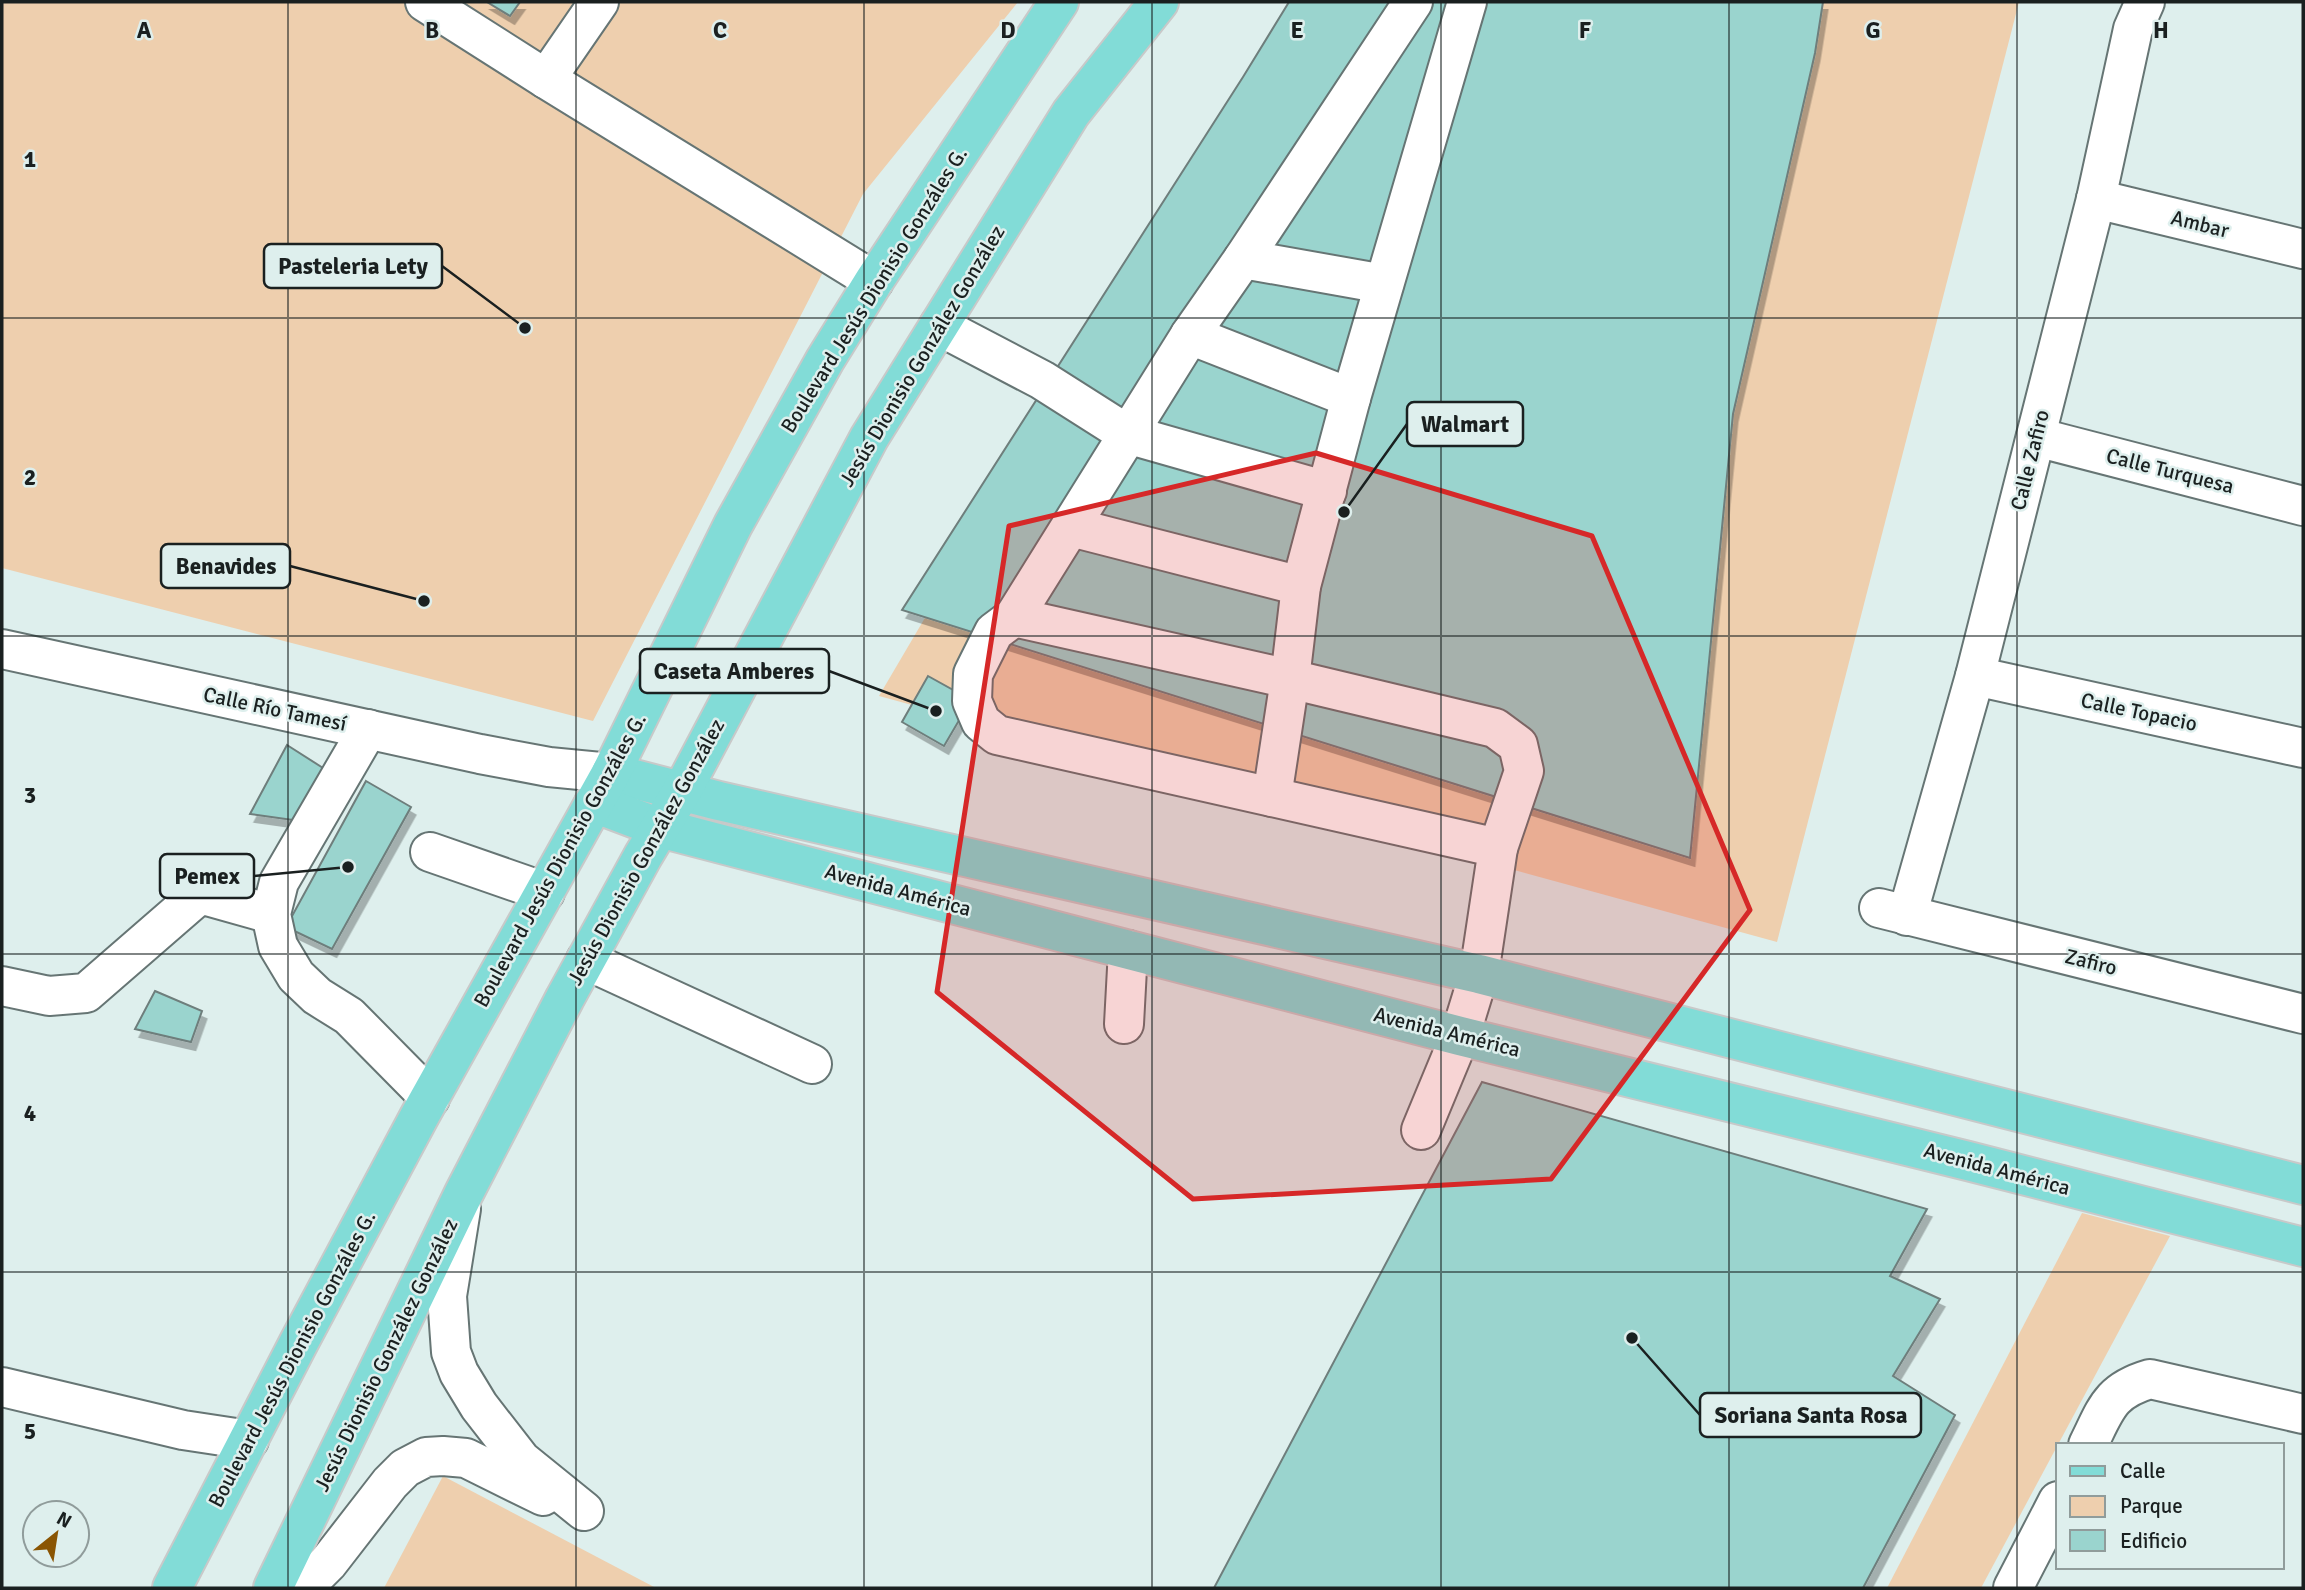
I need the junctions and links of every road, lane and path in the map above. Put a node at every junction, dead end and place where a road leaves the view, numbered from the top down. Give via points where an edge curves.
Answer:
1 (425, 2) edge
2 (599, 2) edge
3 (1059, 2) edge
4 (1159, 2) edge
5 (1413, 2) edge
6 (1467, 2) edge
7 (2145, 2) edge
8 (546, 79) junction
9 (2096, 199) junction
10 (2303, 249) edge
11 (1243, 259) junction
12 (874, 281) junction
13 (1384, 285) junction
14 (939, 326) junction
15 (1190, 335) junction
16 (1351, 398) junction
17 (1127, 433) junction
18 (2036, 437) junction
19 (1327, 491) junction
20 (2303, 506) edge
21 (1071, 527) junction
22 (1301, 586) junction
23 (1014, 617) junction
24 (2, 649) edge
25 (1975, 676) junction
26 (1290, 679) junction
27 (368, 729) junction
28 (2303, 748) edge
29 (603, 788) junction
30 (682, 791) junction
31 (1272, 797) junction
32 (660, 828) junction
33 (1498, 848) junction
34 (430, 852) dead end
35 (545, 892) junction
36 (1893, 912) joint
37 (271, 914) junction
38 (1128, 950) junction
39 (586, 960) junction
40 (1479, 974) junction
41 (2, 986) edge
42 (2303, 1014) edge
43 (1124, 1024) dead end
44 (1460, 1036) junction
45 (812, 1064) dead end
46 (430, 1098) junction
47 (2005, 1109) junction
48 (1420, 1130) dead end
49 (2100, 1133) junction
50 (1994, 1169) junction
51 (2303, 1185) edge
52 (464, 1194) junction
53 (2095, 1195) junction
54 (2303, 1247) edge
55 (2, 1387) edge
56 (2303, 1414) edge
57 (249, 1440) junction
58 (2089, 1443) edge
59 (2056, 1505) edge
60 (172, 1588) edge
61 (273, 1588) edge
62 (303, 1588) edge
63 (2013, 1588) edge

1 - 8 street
2 - 8 street
3 - 12 main road, Boulevard Jesús Dionisio Gonzáles G.
4 - 14 main road, Jesús Dionisio González González via 1071,113
5 - 11 street
6 - 13 street
7 - 9 street, Calle Zafiro via 2133,29
8 - 12 street
9 - 10 street, Ambar
9 - 18 street, Calle Zafiro
11 - 13 street
11 - 15 street
12 - 29 main road, Boulevard Jesús Dionisio Gonzáles G. via 733,525
13 - 16 street
14 - 17 street via 1042,380
14 - 30 main road, Jesús Dionisio González González via 869,438
15 - 16 street
15 - 17 street
16 - 19 street
17 - 19 street
17 - 21 street
18 - 20 street, Calle Turquesa
18 - 25 street, Calle Zafiro
19 - 22 street
21 - 22 street
21 - 23 street
22 - 26 street
23 - 26 street
23 - 31 street via 994,632 973,674 972,701 981,722 997,735
24 - 27 street, Calle Río Tamesí
25 - 28 street, Calle Topacio
25 - 36 street, Calle Zafiro
26 - 31 street
26 - 33 street via 1495,728 1518,745 1524,771
27 - 29 street, Calle Río Tamesí via 549,767
27 - 37 street via 279,881
29 - 30 main road
29 - 32 main road, Avenida América
29 - 35 main road, Boulevard Jesús Dionisio Gonzáles G.
30 - 32 main road, Jesús Dionisio González González
30 - 40 main road
31 - 33 street
32 - 38 main road, Avenida América
32 - 39 main road, Jesús Dionisio González González
33 - 40 street
34 - 35 street
35 - 46 main road, Boulevard Jesús Dionisio Gonzáles G.
36 - 42 street, Zafiro
37 - 41 street via 200,894 86,993 49,996
37 - 46 street via 278,946 296,975 317,996 349,1016
38 - 43 street
38 - 44 main road, Avenida América
39 - 45 street
39 - 52 main road, Jesús Dionisio González González
40 - 44 street
40 - 47 main road
44 - 48 street
44 - 50 main road, Avenida América
46 - 57 main road, Boulevard Jesús Dionisio Gonzáles G.
47 - 49 main road
47 - 50 main road via 2019,1133 2019,1150 2010,1163
49 - 51 main road
49 - 53 main road via 2079,1164 2082,1182
50 - 53 main road, Avenida América
52 - 61 main road, Jesús Dionisio González González
52 - 62 street via 447,1296 451,1352 479,1406 522,1460 584,1511 466,1458 426,1457 390,1482
53 - 54 main road, Avenida América
55 - 57 street via 183,1430
56 - 58 street via 2150,1379 2120,1391
57 - 60 main road, Boulevard Jesús Dionisio Gonzáles G.
59 - 63 street

